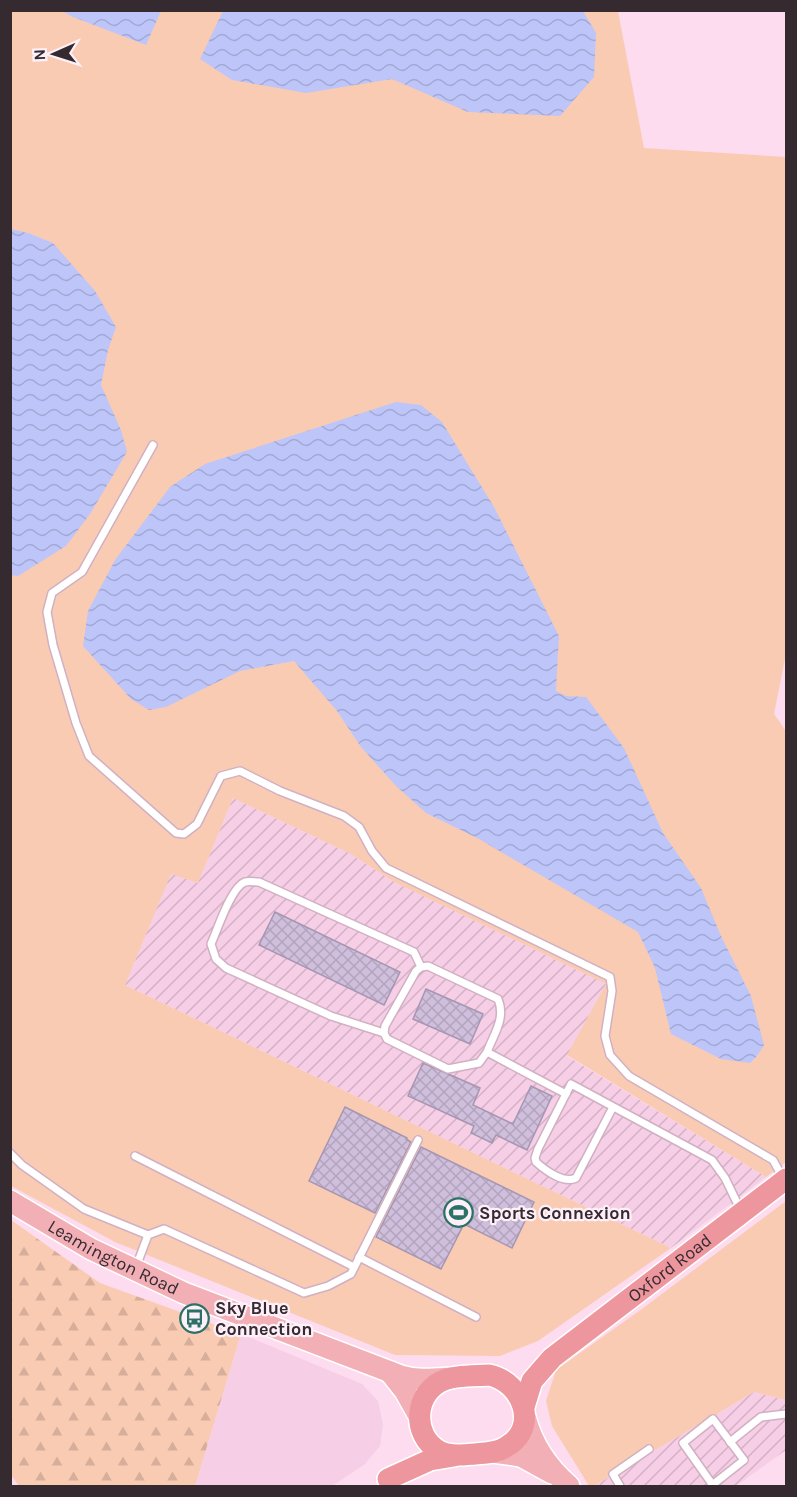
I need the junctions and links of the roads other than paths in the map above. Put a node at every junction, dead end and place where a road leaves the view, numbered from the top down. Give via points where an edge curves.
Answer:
1 (153, 445) dead end
2 (421, 967) junction
3 (384, 1033) junction
4 (487, 1052) junction
5 (566, 1094) junction
6 (614, 1107) junction
7 (418, 1140) dead end
8 (10, 1153) edge
9 (135, 1156) dead end
10 (785, 1180) edge
11 (10, 1201) edge
12 (742, 1214) junction
13 (148, 1235) junction
14 (359, 1257) junction
15 (354, 1267) junction
16 (135, 1270) junction
17 (476, 1317) dead end
18 (552, 1358) junction
19 (390, 1372) junction
20 (489, 1375) junction
21 (451, 1378) junction
22 (524, 1412) junction
23 (786, 1414) edge
24 (420, 1421) junction
25 (730, 1442) junction
26 (649, 1449) dead end
27 (493, 1452) junction
28 (461, 1455) junction
29 (563, 1481) edge
30 (383, 1483) edge
31 (711, 1485) edge
32 (621, 1486) edge

1 - 10 lane via 81,572 52,592 47,612 53,645 89,756 176,833 184,834 197,824 221,776 240,771 344,816 359,827 386,868 610,977 612,991 604,1036 610,1055 629,1076 773,1160
2 - 3 lane
2 - 3 lane via 414,952 259,882 239,886 229,903 211,944 216,959 226,968 331,1016
2 - 4 lane via 428,966 498,999 501,1018
3 - 4 lane via 387,1039 448,1069 479,1063
4 - 5 lane
5 - 6 lane via 571,1084
5 - 6 lane via 535,1158 540,1166 568,1180 576,1178
6 - 12 lane via 712,1160
7 - 14 lane
8 - 13 lane via 84,1209
9 - 15 lane
10 - 12 highway, Oxford Road
11 - 16 main road, Leamington Road
12 - 18 highway, Oxford Road
13 - 15 lane via 164,1229 304,1293 328,1286 351,1274
13 - 16 lane
14 - 15 lane
14 - 17 lane
16 - 19 main road, Leamington Road via 184,1293
18 - 20 highway, Oxford Road via 518,1371
18 - 22 highway, Oxford Road via 532,1381
19 - 21 main road, Leamington Road via 412,1380
19 - 24 main road
20 - 21 highway
20 - 22 highway via 514,1388
21 - 24 highway via 427,1392 420,1407
22 - 27 highway via 516,1438 507,1447
22 - 29 main road via 538,1449
23 - 25 lane via 761,1417
24 - 28 highway via 429,1444
24 - 30 highway via 413,1448
25 - 31 lane via 744,1460
25 - 31 lane via 713,1419 683,1443
26 - 32 lane via 614,1474
27 - 28 highway
27 - 29 main road via 521,1456
28 - 30 highway via 430,1460

